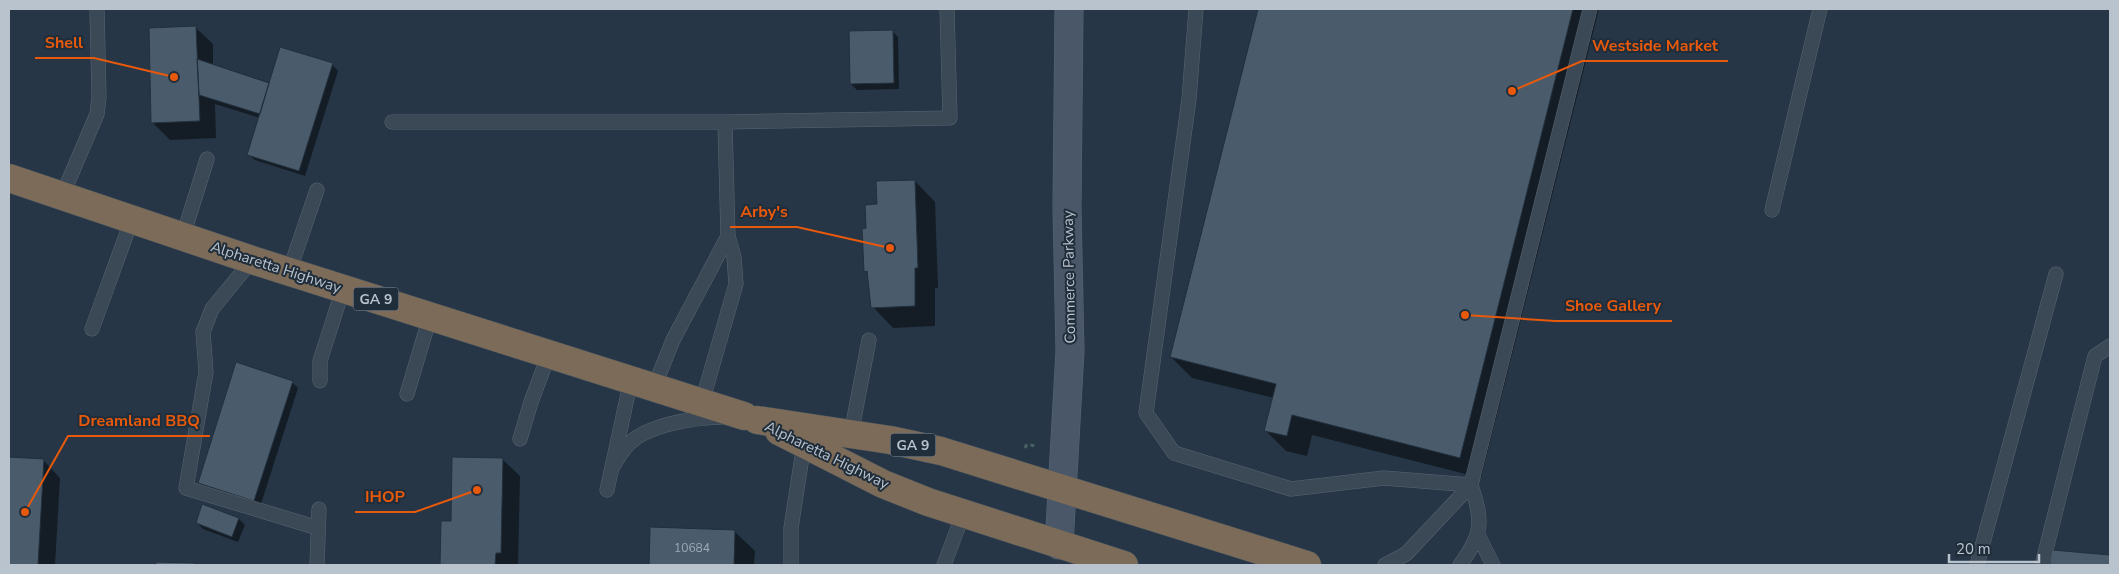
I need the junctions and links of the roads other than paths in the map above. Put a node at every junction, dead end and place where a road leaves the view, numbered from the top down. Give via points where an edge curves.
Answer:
1 (97, 9) edge
2 (947, 9) edge
3 (1069, 9) edge
4 (1196, 9) edge
5 (1590, 9) edge
6 (1820, 9) edge
7 (392, 122) dead end
8 (726, 122) junction
9 (207, 159) dead end
10 (9, 178) edge
11 (316, 190) dead end
12 (62, 196) junction
13 (1772, 210) dead end
14 (132, 219) junction
15 (183, 236) junction
16 (728, 236) junction
17 (252, 260) junction
18 (289, 272) junction
19 (2056, 274) dead end
20 (343, 289) junction
21 (430, 316) junction
22 (92, 329) dead end
23 (869, 340) dead end
24 (2110, 346) edge
25 (549, 354) junction
26 (320, 381) dead end
27 (642, 383) junction
28 (407, 394) dead end
29 (702, 402) junction
30 (744, 416) joint
31 (851, 434) junction
32 (520, 439) dead end
33 (804, 444) junction
34 (613, 466) junction
35 (1471, 485) junction
36 (607, 490) dead end
37 (1063, 491) junction
38 (319, 509) dead end
39 (963, 514) junction
40 (318, 528) junction
41 (1478, 535) junction
42 (1060, 545) junction
43 (317, 565) edge
44 (791, 565) edge
45 (944, 565) edge
46 (1124, 565) edge
47 (1307, 565) edge
48 (1385, 565) edge
49 (1460, 565) edge
50 (1494, 565) edge
51 (1977, 565) edge
52 (2042, 565) edge

1 - 12 lane via 97,114
2 - 8 lane via 950,118
3 - 37 street, Commerce Parkway via 1067,208 1070,351
4 - 35 lane via 1189,99 1146,413 1174,453 1291,489 1384,478
5 - 35 lane
6 - 13 lane
7 - 8 lane
8 - 16 lane
9 - 15 lane
10 - 12 highway, Alpharetta Highway / GA 9
11 - 18 lane
12 - 14 highway, Alpharetta Highway / GA 9
14 - 15 highway, Alpharetta Highway / GA 9
14 - 22 lane
15 - 17 highway, Alpharetta Highway / GA 9
16 - 27 lane via 673,340
16 - 29 lane via 736,284
17 - 18 highway, Alpharetta Highway / GA 9
17 - 40 lane via 212,309 203,332 206,372 186,488
18 - 20 highway, Alpharetta Highway / GA 9
19 - 51 lane
20 - 21 highway, Alpharetta Highway / GA 9
20 - 26 lane via 320,362
21 - 25 highway, Alpharetta Highway / GA 9
21 - 28 lane
23 - 31 lane
24 - 52 lane via 2095,356
25 - 27 highway, Alpharetta Highway / GA 9
25 - 32 lane
27 - 29 highway, Alpharetta Highway / GA 9
27 - 34 lane via 617,438
29 - 30 highway, Alpharetta Highway / GA 9
30 - 34 lane via 706,417 653,429 627,445
31 - 33 highway, Alpharetta Highway / GA 9 via 757,420
31 - 37 highway, Alpharetta Highway / GA 9 via 941,451
33 - 39 highway, Alpharetta Highway / GA 9 via 882,484
33 - 44 lane via 792,528
34 - 36 lane
35 - 41 lane via 1480,511
35 - 48 lane via 1406,554
37 - 42 street, Commerce Parkway
37 - 47 highway, Alpharetta Highway / GA 9
38 - 40 lane
39 - 42 highway, Alpharetta Highway / GA 9
39 - 45 lane
40 - 43 lane
41 - 49 lane
41 - 50 lane
42 - 46 highway, Alpharetta Highway / GA 9

